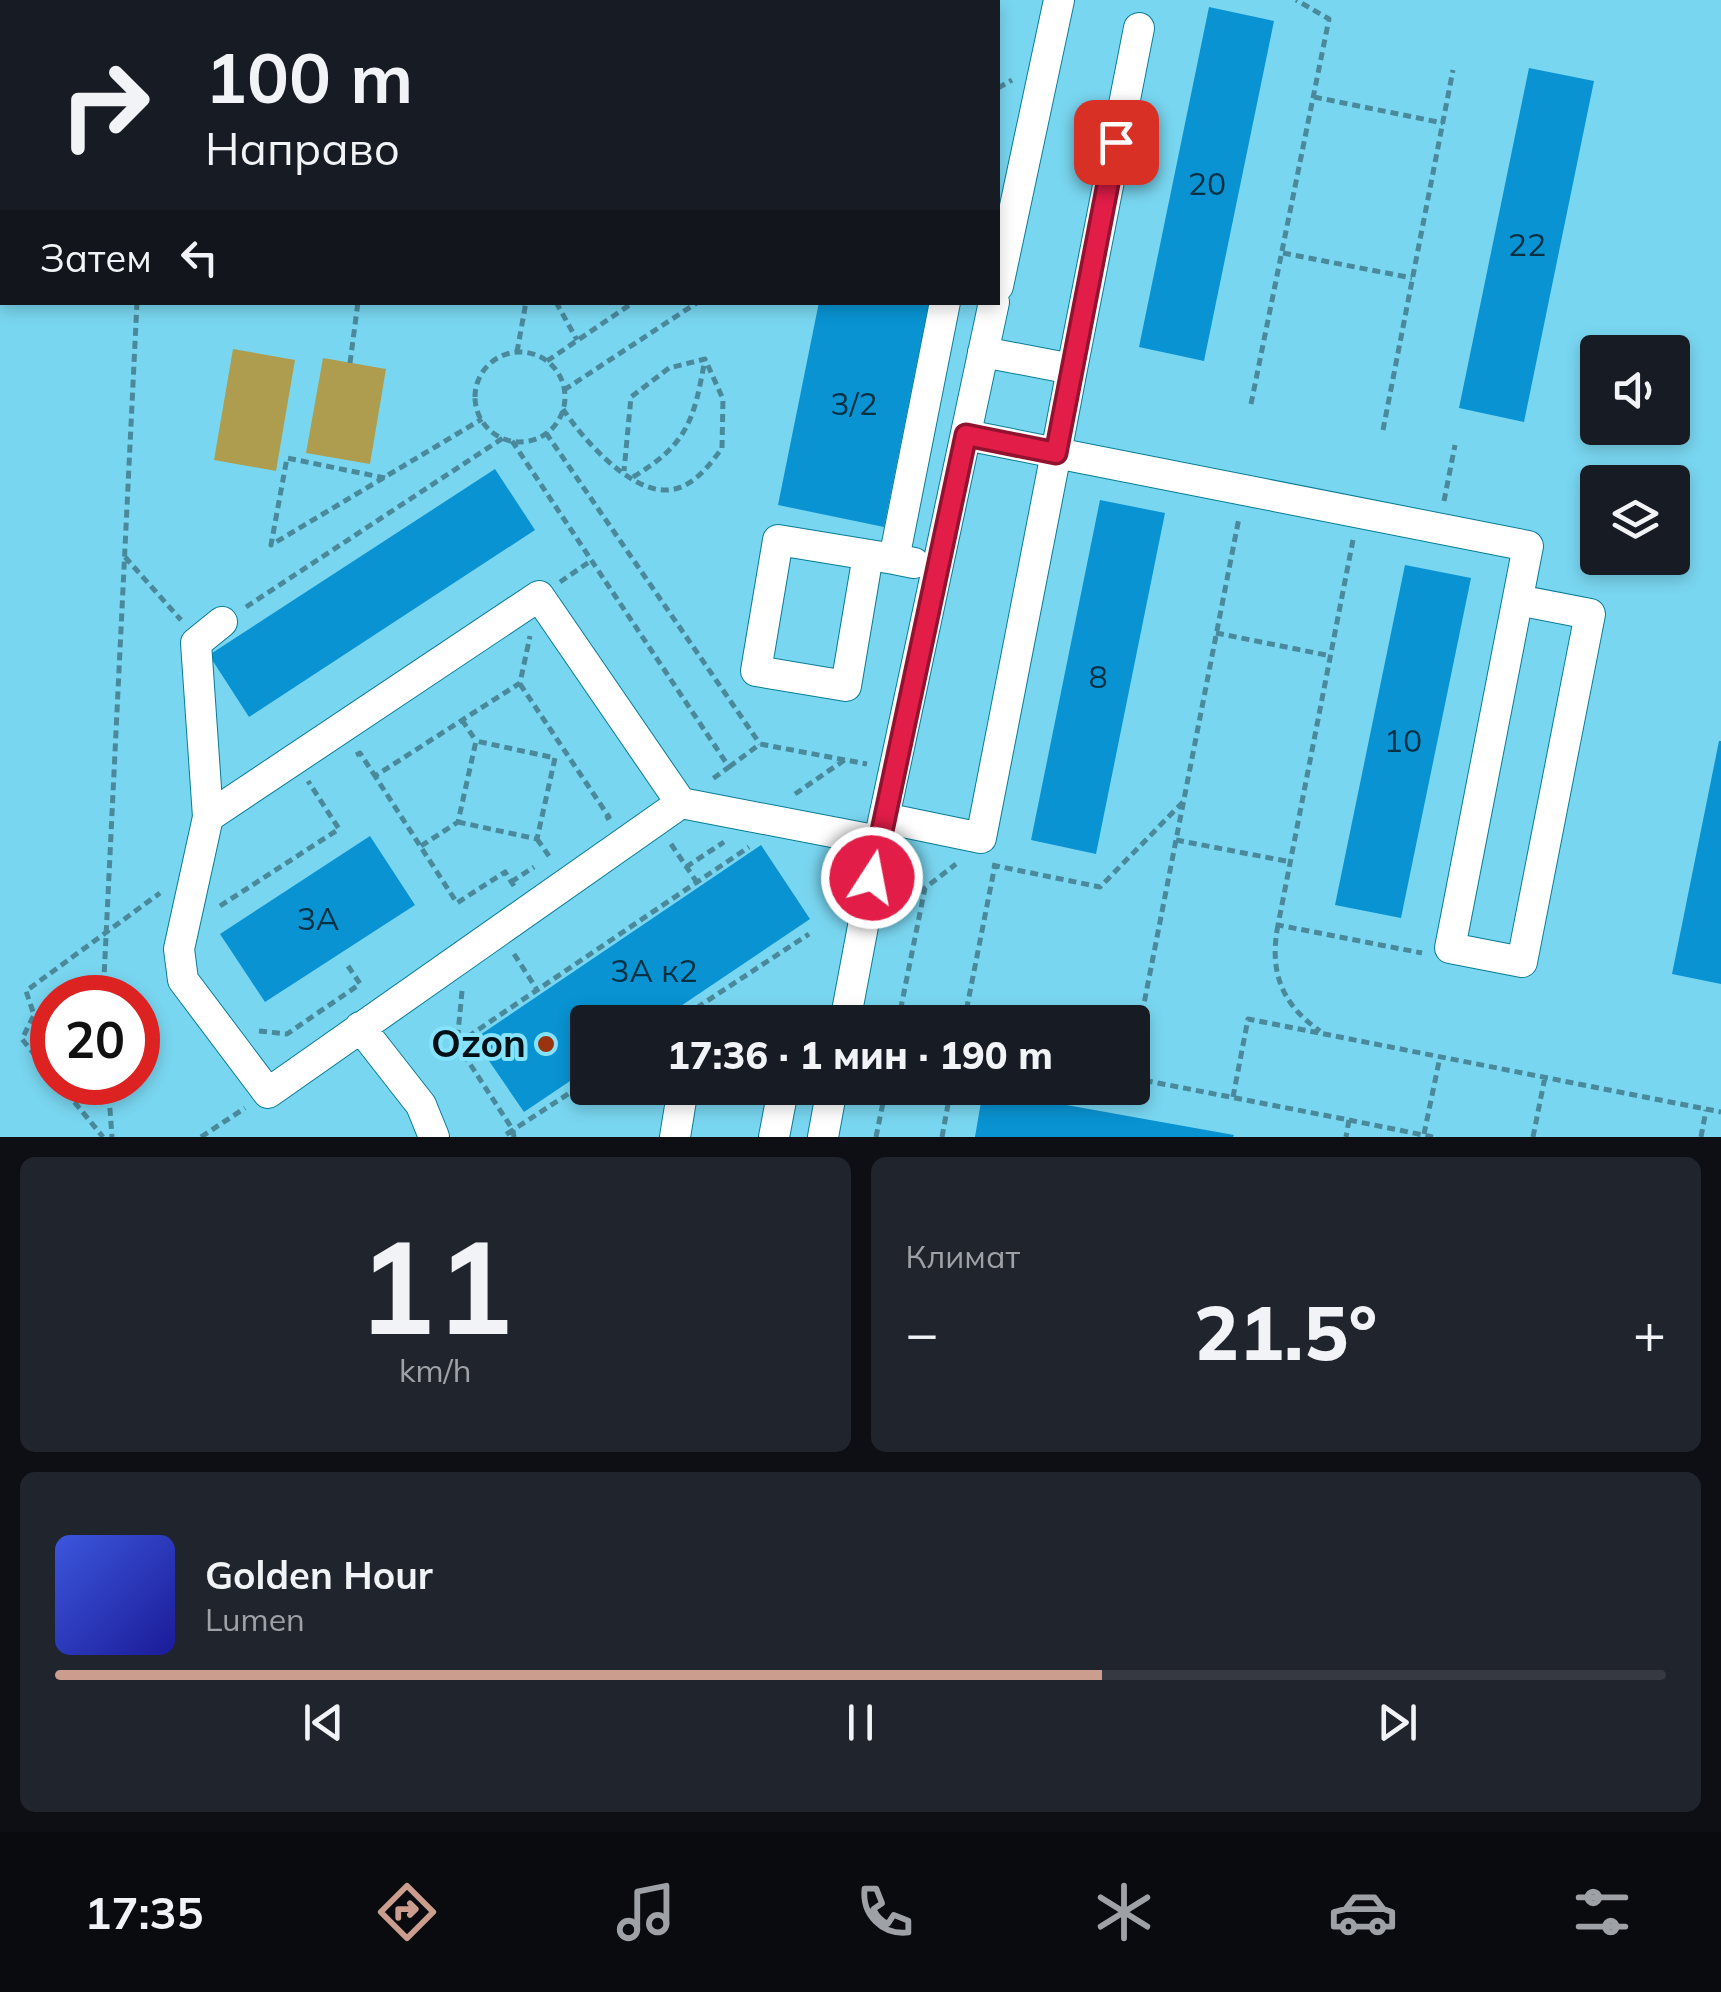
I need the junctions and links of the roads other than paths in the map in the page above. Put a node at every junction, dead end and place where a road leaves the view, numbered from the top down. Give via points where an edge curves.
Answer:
1 (1058, 0) edge
2 (1139, 28) dead end
3 (1002, 245) edge
4 (944, 305) edge
5 (993, 305) edge
6 (984, 352) junction
7 (1072, 369) junction
8 (966, 435) junction
9 (1056, 453) junction
10 (881, 557) junction
11 (937, 568) junction
12 (1518, 600) junction
13 (212, 630) road end
14 (681, 803) junction
15 (208, 818) junction
16 (882, 830) junction
17 (848, 1005) edge
18 (360, 1027) junction
19 (680, 1105) edge
20 (781, 1105) edge
21 (829, 1105) edge
22 (434, 1137) edge
23 (675, 1137) edge
24 (774, 1137) edge
25 (823, 1137) edge

1 - 3 lane
2 - 7 lane
4 - 10 lane
5 - 6 lane
6 - 7 lane
6 - 8 lane
7 - 9 lane
8 - 9 lane
8 - 11 lane
9 - 12 lane via 1528,546
9 - 16 lane via 972,848
10 - 10 lane via 778,540 756,671 846,686
10 - 11 lane
11 - 16 lane
12 - 12 lane via 1450,948 1522,962 1590,614
13 - 15 lane via 196,643
14 - 15 lane via 540,596 302,773
14 - 16 lane via 757,830
14 - 18 lane
15 - 18 lane via 179,949 183,980 268,1093
16 - 17 lane
18 - 22 lane via 421,1105
19 - 23 lane
20 - 24 lane
21 - 25 lane

